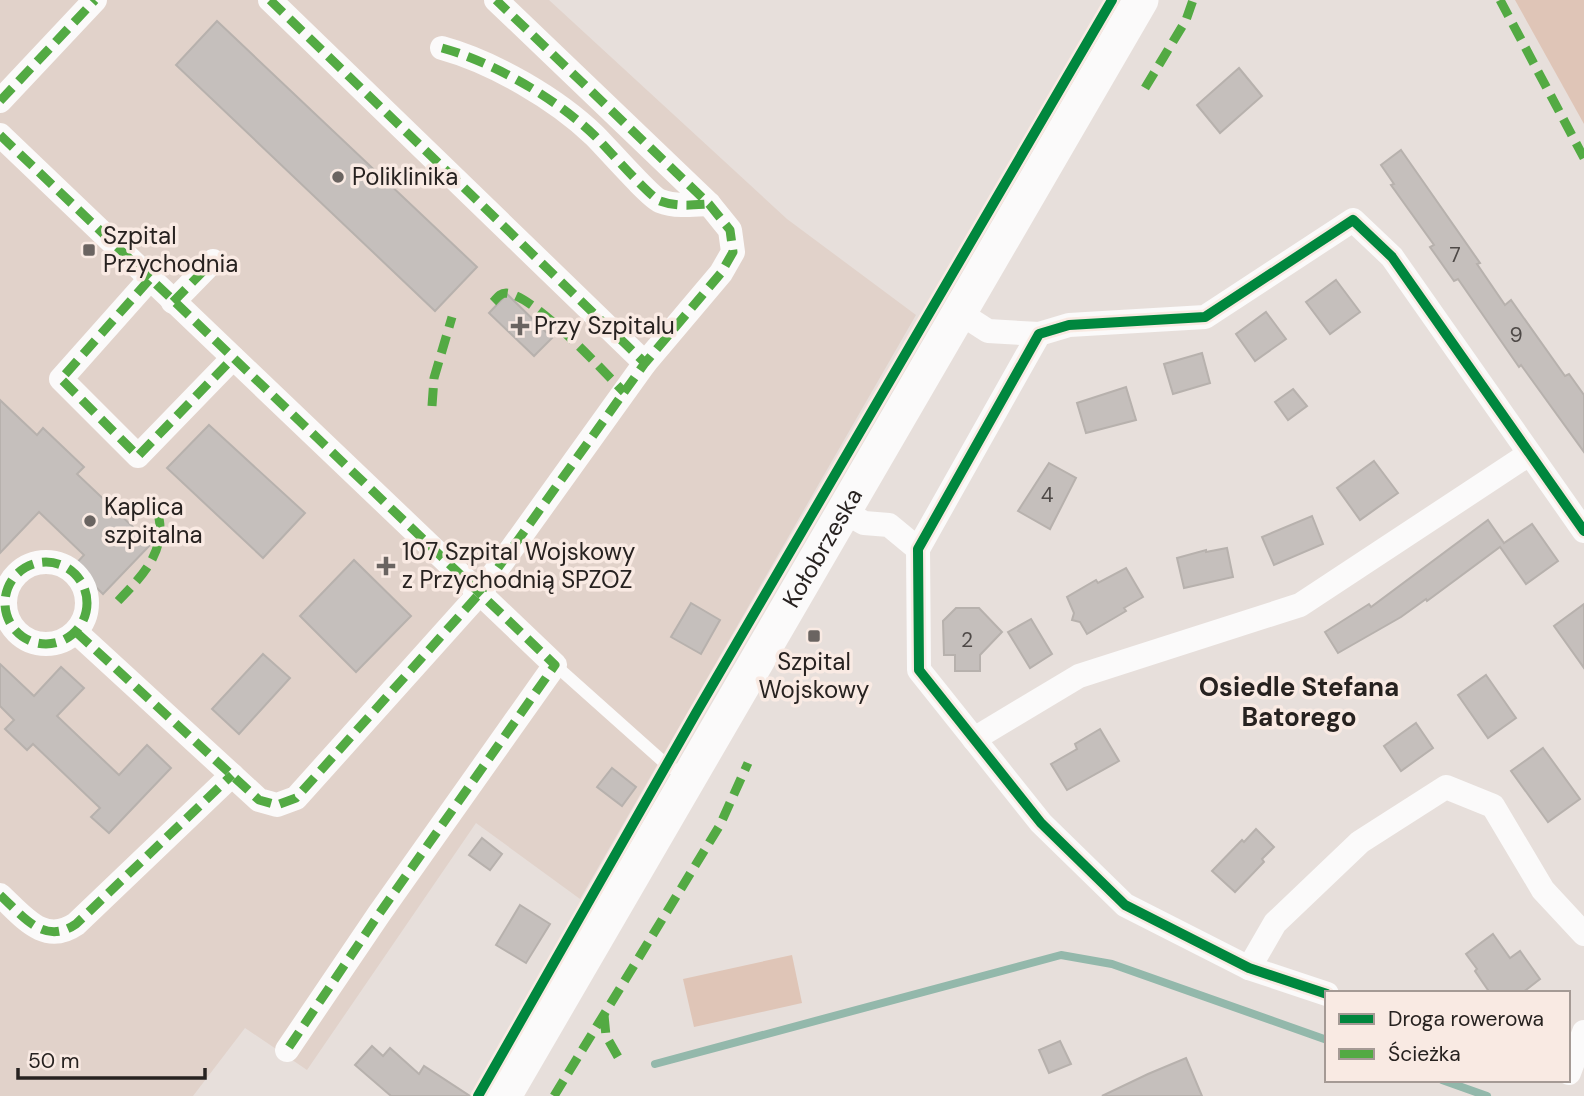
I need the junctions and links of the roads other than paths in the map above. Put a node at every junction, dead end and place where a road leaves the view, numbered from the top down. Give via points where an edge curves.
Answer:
1 (95, 0) edge
2 (270, 0) edge
3 (496, 0) edge
4 (1141, 0) edge
5 (442, 48) dead end
6 (0, 101) edge
7 (0, 135) edge
8 (709, 204) junction
9 (213, 261) dead end
10 (149, 280) junction
11 (173, 302) junction
12 (960, 313) junction
13 (1039, 334) junction
14 (233, 358) junction
15 (645, 363) junction
16 (1529, 454) junction
17 (843, 512) junction
18 (1584, 531) edge
19 (918, 549) junction
20 (480, 593) junction
21 (76, 632) dead end
22 (555, 665) junction
23 (974, 739) junction
24 (232, 775) junction
25 (689, 778) junction
26 (0, 895) edge
27 (1584, 934) edge
28 (1250, 968) junction
29 (1325, 993) edge
30 (1584, 1032) edge
31 (287, 1050) dead end
32 (1574, 1075) edge
33 (504, 1096) edge

1 - 6 street
2 - 15 street
3 - 8 street
4 - 12 main road, Kołobrzeska
5 - 8 street via 470,56 556,103 594,134 658,201 683,206
7 - 10 street
8 - 15 street via 730,230 733,252 721,273
9 - 11 street
10 - 11 street
10 - 14 street via 61,379 138,456
11 - 14 street
12 - 13 street via 988,331
12 - 17 main road, Kołobrzeska
13 - 16 street via 1069,325 1205,317 1353,220 1392,257
13 - 19 street
14 - 20 street
15 - 20 street
16 - 18 street
16 - 23 street via 1300,605 1079,676
17 - 19 street via 864,523 889,525
17 - 25 main road, Kołobrzeska
19 - 23 street via 919,670
20 - 22 street
20 - 24 street via 296,798 276,805 259,800
21 - 24 street
22 - 25 lane via 667,765
22 - 31 street
23 - 28 street via 1041,823 1125,905
24 - 26 street via 64,932 33,926
25 - 33 main road, Kołobrzeska
27 - 28 street via 1543,890 1493,806 1446,787 1360,842 1275,922
28 - 29 street
30 - 32 street

